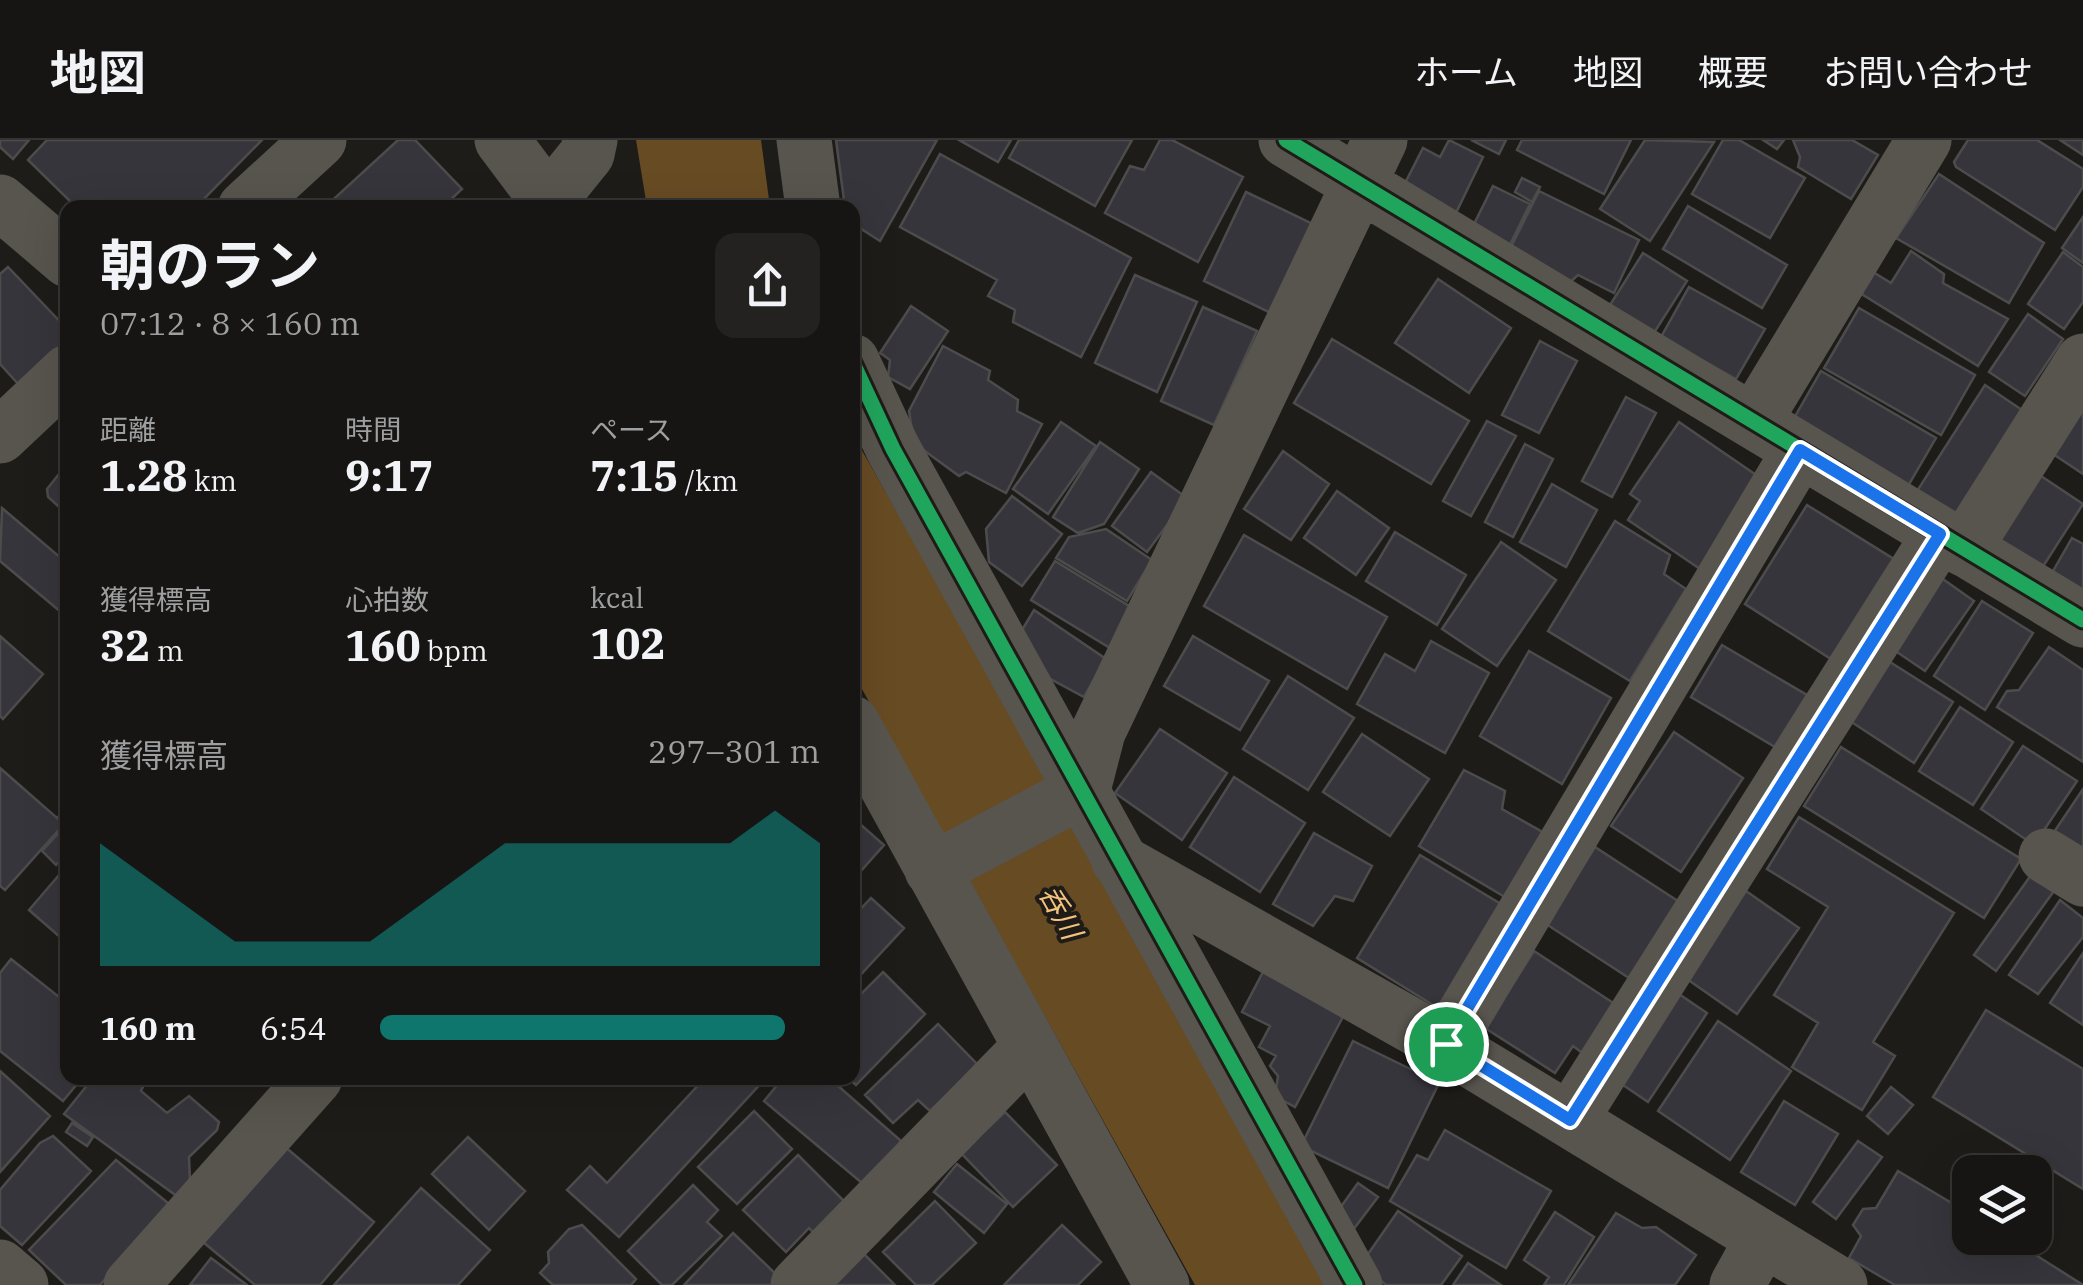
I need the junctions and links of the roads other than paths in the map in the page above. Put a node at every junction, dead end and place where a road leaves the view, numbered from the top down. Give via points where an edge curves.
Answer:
1 (319, 140) edge
2 (502, 140) edge
3 (590, 140) edge
4 (804, 140) edge
5 (1286, 140) edge
6 (1924, 140) edge
7 (1369, 162) edge
8 (254, 200) edge
9 (548, 200) edge
10 (554, 200) edge
11 (812, 200) edge
12 (0, 202) edge
13 (60, 253) edge
14 (2083, 361) edge
15 (860, 377) edge
16 (60, 380) edge
17 (1754, 421) junction
18 (0, 436) edge
19 (1800, 450) junction
20 (1952, 542) junction
21 (2083, 620) edge
22 (860, 736) edge
23 (1077, 793) junction
24 (1119, 861) junction
25 (941, 865) junction
26 (1446, 1044) junction
27 (1030, 1047) junction
28 (308, 1085) edge
29 (1570, 1120) junction
30 (1763, 1238) junction
31 (131, 1285) edge
32 (798, 1285) edge
33 (1162, 1285) edge
34 (1355, 1285) edge
35 (1736, 1285) edge
36 (1840, 1285) edge

1 - 8 street
2 - 9 street
3 - 10 street
4 - 11 street
5 - 7 street
6 - 17 street
7 - 17 street
7 - 23 street via 1098,732
12 - 13 street
14 - 20 street
15 - 23 street
16 - 18 street
17 - 19 street
19 - 20 street
19 - 26 street
20 - 21 street
20 - 29 street
22 - 25 street
23 - 24 street
23 - 25 street
24 - 26 street
24 - 34 street
25 - 27 street
26 - 29 street
27 - 32 street
27 - 33 street
28 - 31 street
29 - 30 street
30 - 35 street
30 - 36 street

